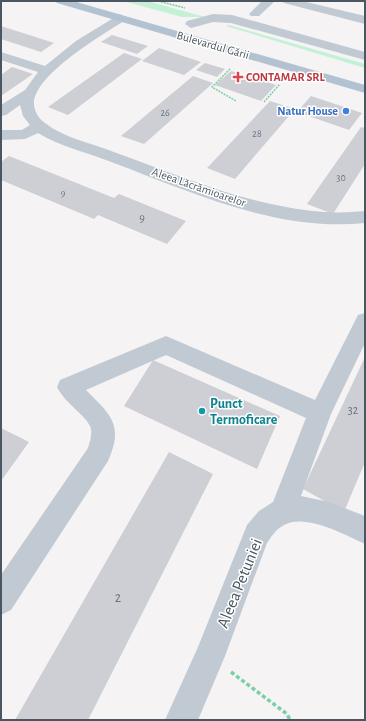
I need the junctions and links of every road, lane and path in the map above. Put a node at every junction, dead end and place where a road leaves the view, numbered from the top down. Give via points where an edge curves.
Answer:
1 (61, 1) edge
2 (255, 1) edge
3 (269, 1) edge
4 (288, 1) edge
5 (249, 12) junction
6 (120, 18) junction
7 (232, 19) junction
8 (176, 20) dead end
9 (365, 20) edge
10 (191, 24) junction
11 (213, 30) dead end
12 (365, 44) edge
13 (1, 56) edge
14 (365, 56) edge
15 (230, 69) dead end
16 (46, 70) junction
17 (280, 84) dead end
18 (365, 89) edge
19 (28, 93) junction
20 (236, 101) dead end
21 (264, 102) dead end
22 (1, 112) edge
23 (39, 126) junction
24 (1, 135) edge
25 (365, 217) edge
26 (365, 321) edge
27 (320, 413) junction
28 (282, 512) junction
29 (365, 530) edge
30 (1, 600) edge
31 (210, 656) junction
32 (181, 720) edge
33 (290, 720) edge

1 - 6 main road, Bulevardul Gării
2 - 5 street
3 - 5 street
4 - 9 street
5 - 7 street
5 - 12 street
6 - 16 street
6 - 18 main road, Bulevardul Gării
7 - 10 street via 213,18
7 - 14 street
8 - 10 main road, Bulevardul Gării
10 - 11 main road, Bulevardul Gării
13 - 16 street
15 - 20 path via 212,87
16 - 19 street
17 - 21 path
19 - 22 street
19 - 23 street via 29,115
23 - 24 street via 25,134
23 - 25 street, Aleea Lăcrămioarelor via 164,176 258,207 319,217
26 - 27 street
27 - 28 street
27 - 30 street via 166,344 68,387 101,421 103,436 99,453
28 - 29 street, Aleea Petuniei via 300,509 324,513
28 - 31 street, Aleea Petuniei via 269,520 257,535
31 - 32 street, Aleea Petuniei
31 - 33 path via 287,714

